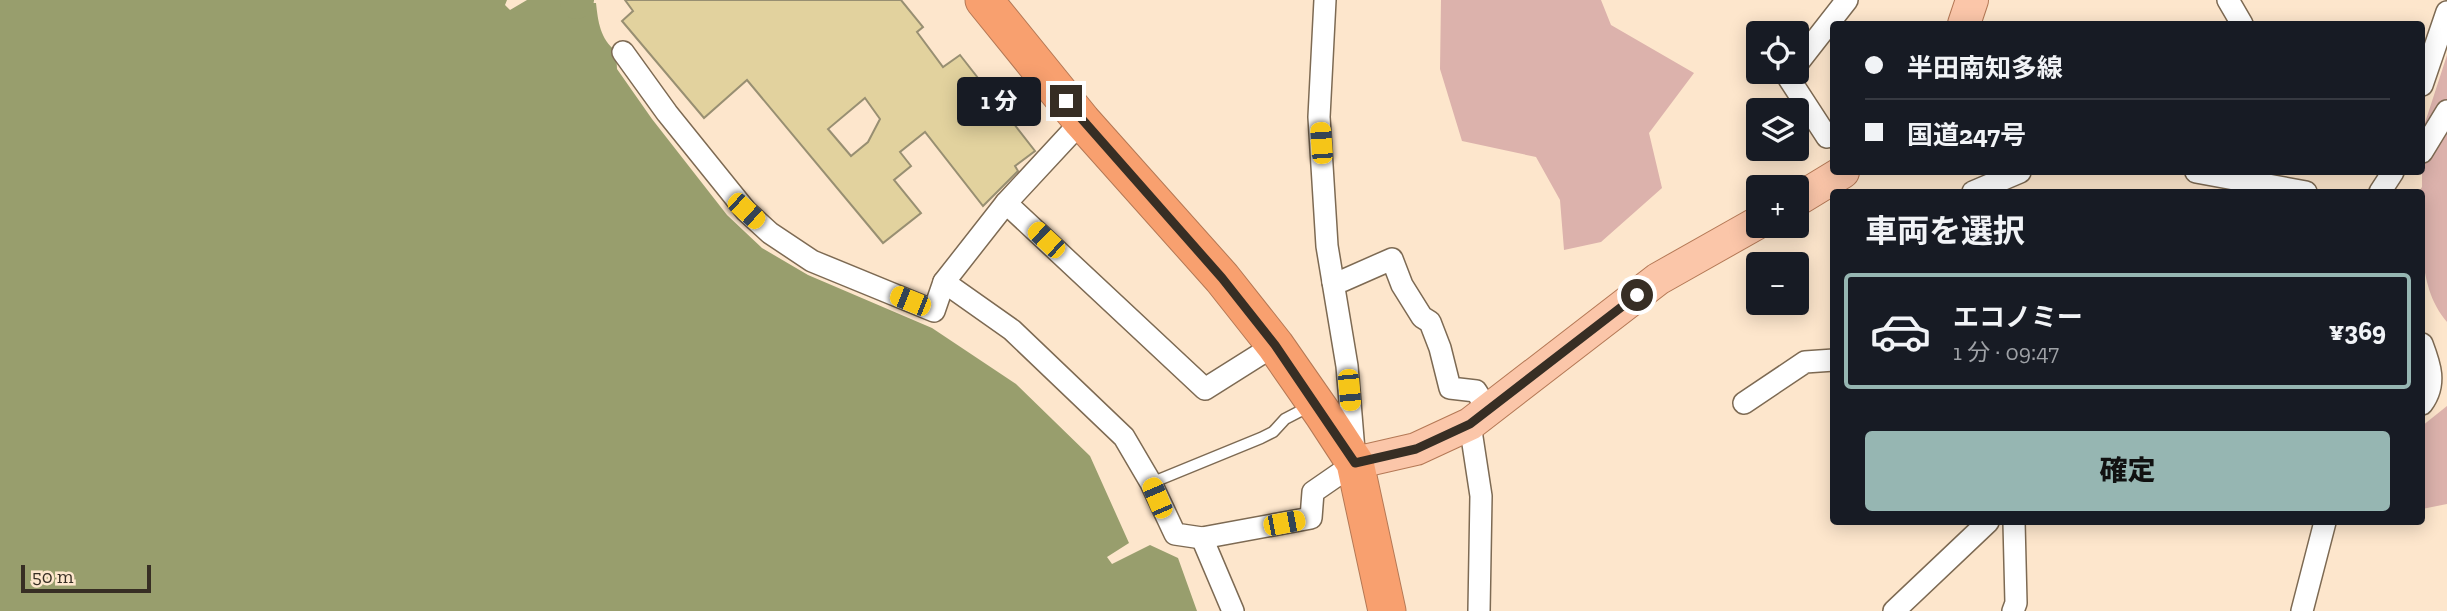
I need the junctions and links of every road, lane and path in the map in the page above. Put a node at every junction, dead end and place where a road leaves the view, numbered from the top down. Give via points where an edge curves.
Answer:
1 (984, 0) edge
2 (1325, 0) edge
3 (1847, 0) edge
4 (1972, 0) edge
5 (2228, 0) edge
6 (2447, 12) edge
7 (1831, 21) edge
8 (1965, 21) edge
9 (2240, 21) edge
10 (1830, 22) edge
11 (1809, 49) edge
12 (623, 52) dead end
13 (2425, 76) edge
14 (1792, 84) edge
15 (2447, 111) edge
16 (1082, 121) junction
17 (1826, 137) dead end
18 (2425, 147) edge
19 (1838, 175) edge
20 (2013, 175) edge
21 (2222, 175) edge
22 (1980, 189) edge
23 (2291, 189) edge
24 (1809, 193) edge
25 (1006, 203) junction
26 (1746, 229) edge
27 (944, 282) junction
28 (1333, 282) junction
29 (1275, 345) junction
30 (2425, 353) edge
31 (1830, 360) edge
32 (2425, 398) edge
33 (1316, 403) junction
34 (1744, 403) dead end
35 (1479, 417) junction
36 (1355, 463) junction
37 (1151, 483) junction
38 (1985, 525) edge
39 (2014, 525) edge
40 (2324, 525) edge
41 (1202, 538) junction
42 (1233, 611) edge
43 (1387, 611) edge
44 (1479, 611) edge
45 (1894, 611) edge
46 (2013, 611) edge
47 (2302, 611) edge

1 - 16 highway
2 - 28 street via 1319,117
3 - 7 street
4 - 8 main road
5 - 9 street
6 - 13 street
10 - 11 street
12 - 27 street via 746,211 770,233 812,261 934,311
14 - 17 street
15 - 18 street
16 - 25 street
16 - 29 highway via 1222,278
19 - 24 main road
20 - 22 street
21 - 23 street
25 - 27 street
25 - 29 street via 1205,389
26 - 35 main road via 1658,279
27 - 37 street via 1012,330 1124,437
28 - 35 street via 1392,259 1402,285 1430,322 1450,388 1476,391
28 - 36 street
29 - 33 highway
30 - 32 street via 2432,374
31 - 34 street via 1804,362
33 - 36 highway
33 - 37 lane via 1284,419 1261,438
35 - 36 main road via 1416,449
35 - 44 street
36 - 41 street via 1313,492 1311,518
36 - 43 highway
37 - 41 street via 1175,534
38 - 45 street
39 - 46 street
40 - 47 street
41 - 42 street

